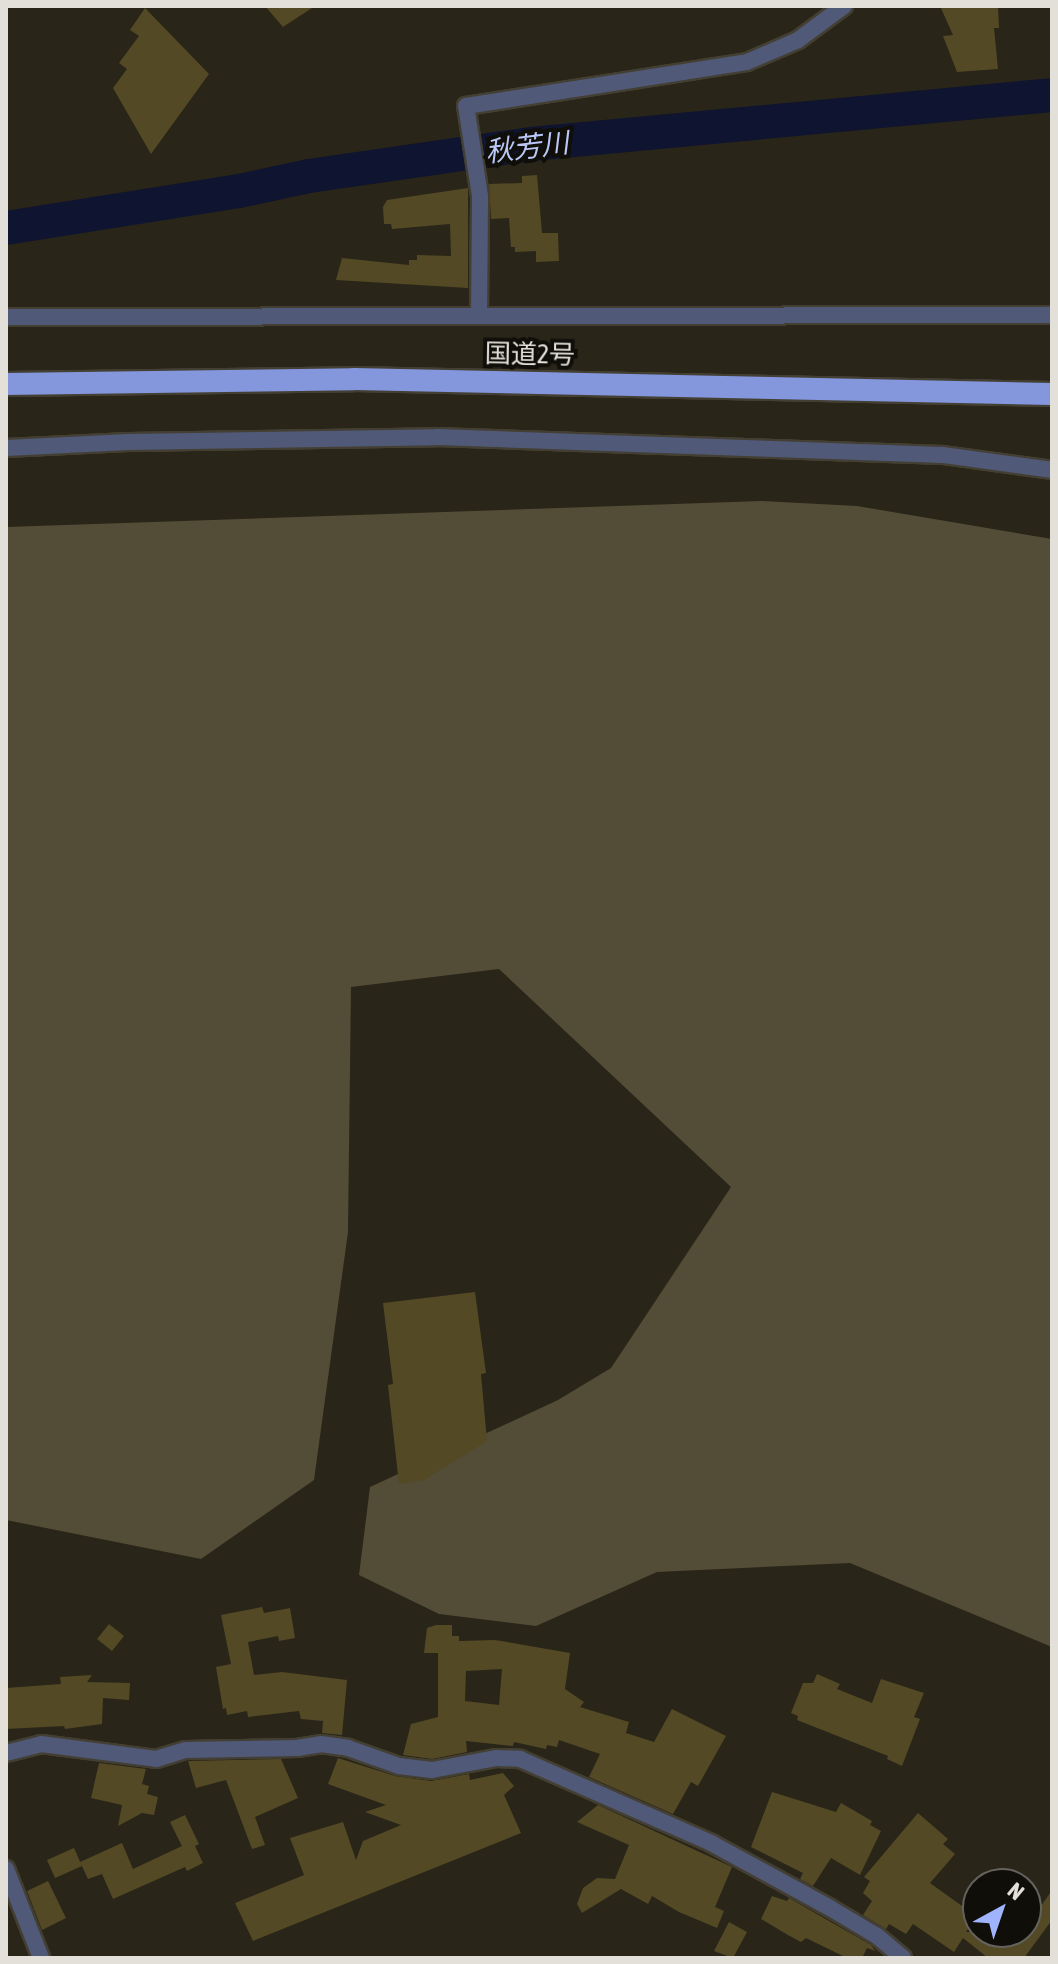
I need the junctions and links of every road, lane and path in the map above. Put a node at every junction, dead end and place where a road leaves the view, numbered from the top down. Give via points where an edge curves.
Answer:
1 (844, 6) edge
2 (1052, 315) edge
3 (479, 316) junction
4 (6, 317) edge
5 (6, 384) edge
6 (1052, 394) edge
7 (6, 448) edge
8 (1052, 470) edge
9 (6, 1753) edge
10 (6, 1869) edge
11 (41, 1958) edge
12 (903, 1958) edge

1 - 3 street via 798,40 747,62 466,106 480,196
2 - 3 street
3 - 4 street
5 - 6 highway, 国道2号 via 354,379
7 - 8 street via 437,437 943,455
9 - 12 street via 41,1744 156,1759 186,1750 321,1744 432,1770 520,1759 711,1843 842,1915
10 - 11 street

